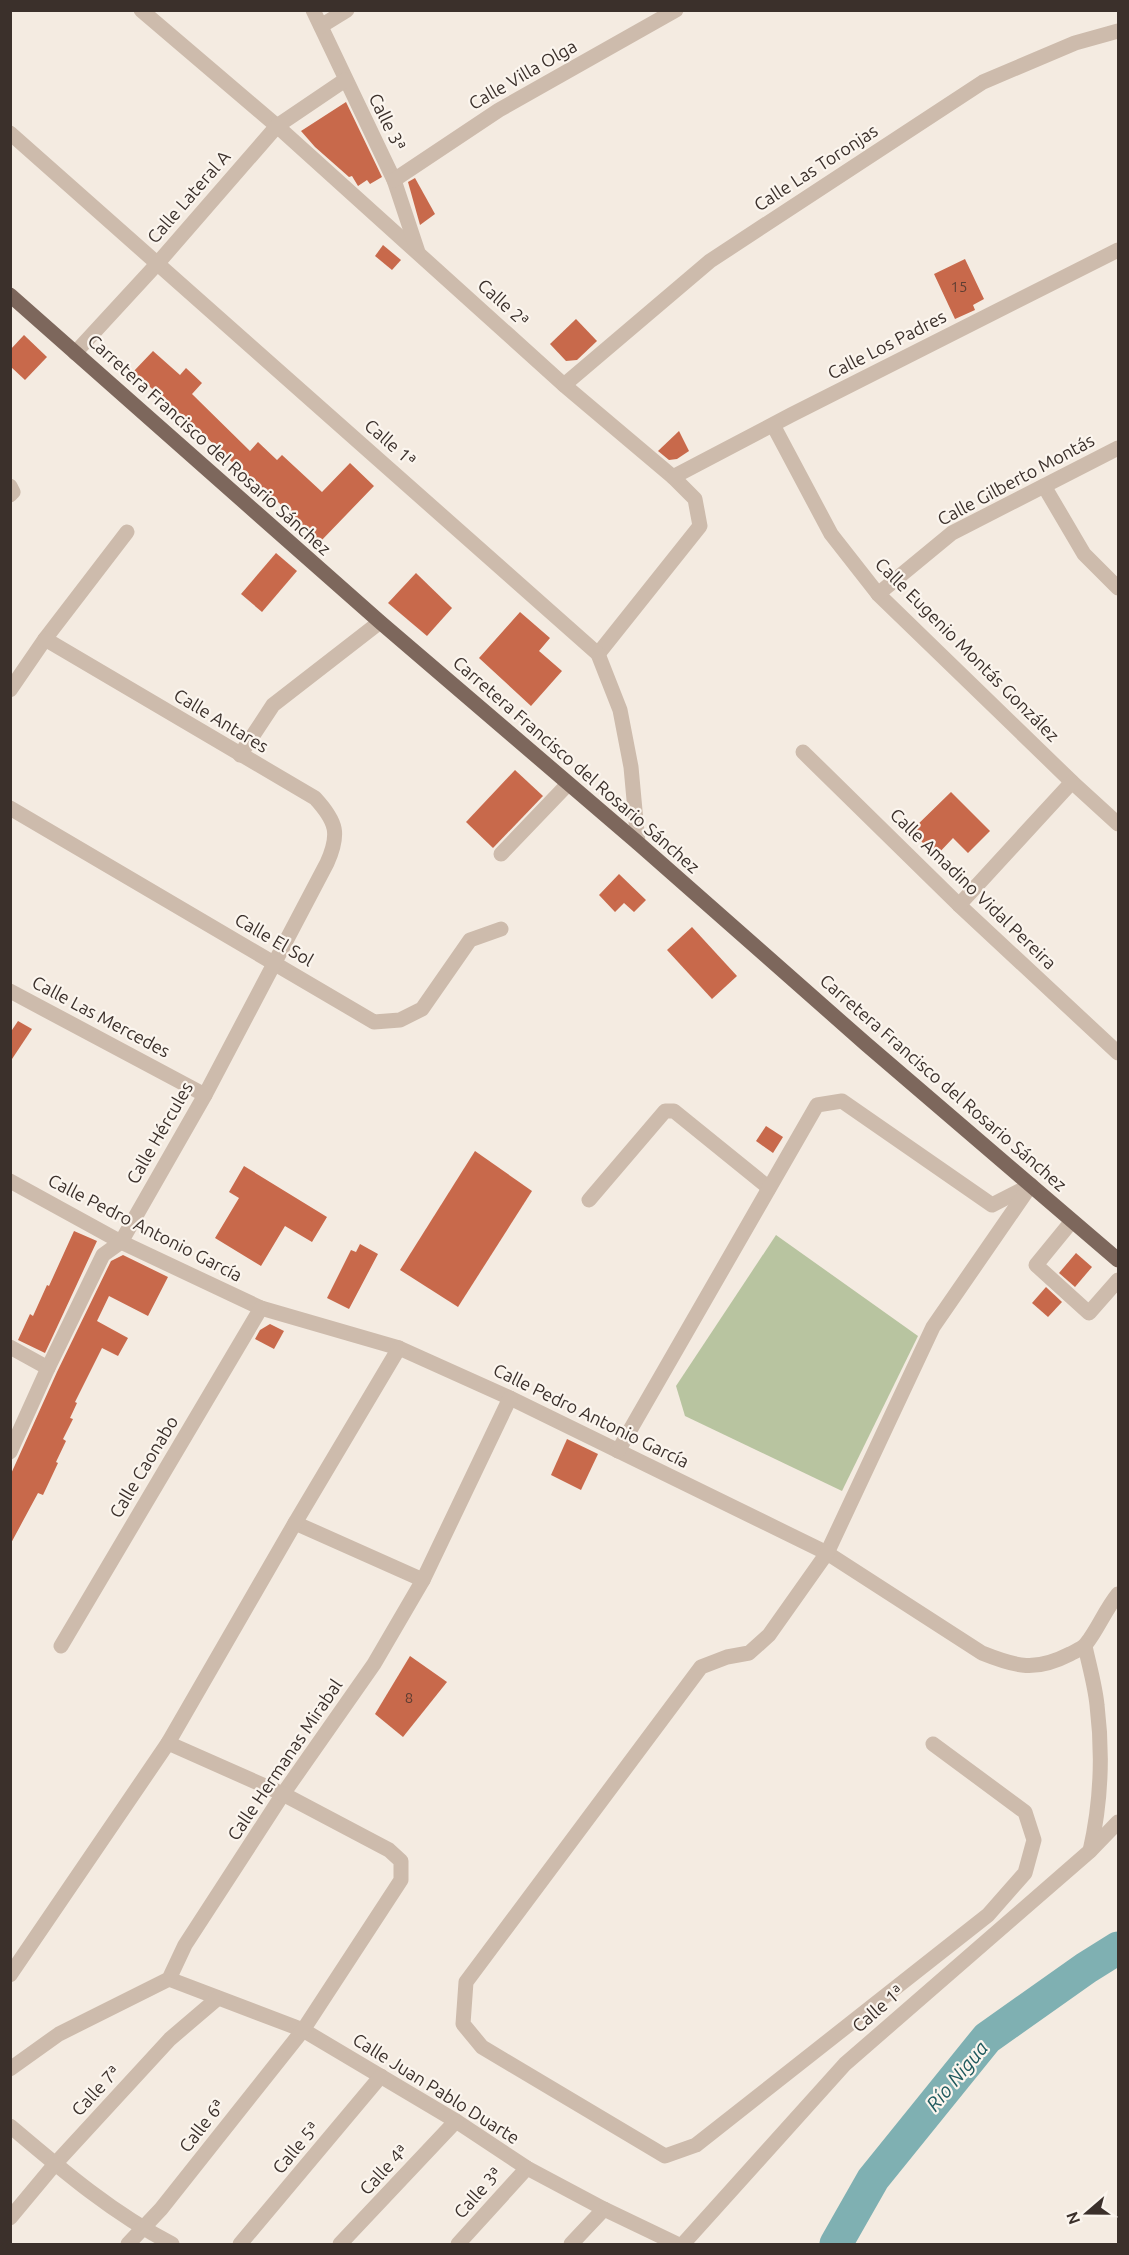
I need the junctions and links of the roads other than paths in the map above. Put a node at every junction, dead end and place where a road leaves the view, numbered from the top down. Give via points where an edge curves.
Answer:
1 (141, 10) edge
2 (314, 10) edge
3 (347, 10) edge
4 (676, 10) edge
5 (321, 26) junction
6 (1119, 31) edge
7 (345, 80) junction
8 (277, 126) junction
9 (10, 133) edge
10 (394, 180) junction
11 (1119, 250) edge
12 (418, 253) junction
13 (157, 264) junction
14 (10, 295) edge
15 (75, 353) junction
16 (564, 385) junction
17 (773, 425) junction
18 (1119, 448) edge
19 (673, 477) junction
20 (1044, 486) junction
21 (127, 532) dead end
22 (1119, 588) edge
23 (878, 594) junction
24 (380, 622) junction
25 (45, 639) junction
26 (598, 654) junction
27 (10, 690) edge
28 (803, 752) dead end
29 (240, 755) junction
30 (1072, 782) junction
31 (568, 784) junction
32 (10, 808) edge
33 (1119, 824) edge
34 (638, 843) junction
35 (501, 854) dead end
36 (327, 863) joint
37 (959, 905) junction
38 (501, 929) dead end
39 (275, 963) junction
40 (10, 991) edge
41 (1119, 1053) edge
42 (205, 1095) junction
43 (10, 1181) edge
44 (1031, 1185) junction
45 (769, 1188) junction
46 (589, 1200) dead end
47 (1072, 1221) junction
48 (121, 1242) junction
49 (1119, 1260) edge
50 (1119, 1280) edge
51 (261, 1308) junction
52 (10, 1347) edge
53 (399, 1348) junction
54 (48, 1368) junction
55 (510, 1398) junction
56 (618, 1450) junction
57 (10, 1452) edge
58 (295, 1523) junction
59 (827, 1552) junction
60 (423, 1580) junction
61 (1119, 1594) edge
62 (61, 1646) dead end
63 (1085, 1646) junction
64 (168, 1743) junction
65 (933, 1744) dead end
66 (283, 1794) junction
67 (1119, 1822) edge
68 (1090, 1851) junction
69 (10, 1975) edge
70 (169, 1979) junction
71 (218, 1998) junction
72 (303, 2030) junction
73 (10, 2069) edge
74 (381, 2076) junction
75 (456, 2121) junction
76 (10, 2126) edge
77 (55, 2164) junction
78 (527, 2168) junction
79 (604, 2210) junction
80 (10, 2218) edge
81 (142, 2229) junction
82 (128, 2244) edge
83 (172, 2244) edge
84 (240, 2244) edge
85 (340, 2244) edge
86 (458, 2244) edge
87 (571, 2244) edge
88 (677, 2244) edge
89 (683, 2244) edge

1 - 8 street, Calle 2ª
2 - 5 street, Calle 3ª
3 - 5 street
4 - 10 street, Calle Villa Olga via 499,110
5 - 7 street, Calle 3ª
6 - 16 street, Calle Las Toronjas via 1074,43 983,82 710,261
7 - 8 street, Calle Lateral A
7 - 10 street, Calle 3ª
8 - 12 street, Calle 2ª
8 - 13 street, Calle Lateral A
9 - 13 street, Calle 1ª
10 - 12 street, Calle 3ª
11 - 17 street, Calle Los Padres
12 - 16 street, Calle 2ª
13 - 15 street, Calle Lateral A
13 - 26 street, Calle 1ª
14 - 15 main road, Carretera Francisco del Rosario Sánchez
15 - 24 main road, Carretera Francisco del Rosario Sánchez
16 - 19 street, Calle 2ª
17 - 19 street, Calle Los Padres
17 - 23 street, Calle Eugenio Montás González via 831,534
18 - 20 street, Calle Gilberto Montás
19 - 26 street, Calle 2ª via 695,499 700,526
20 - 22 street via 1084,554
20 - 23 street, Calle Gilberto Montás via 952,533
21 - 25 street
23 - 30 street, Calle Eugenio Montás González
24 - 29 street via 273,705
24 - 31 main road, Carretera Francisco del Rosario Sánchez
25 - 27 street
25 - 29 street, Calle Antares
26 - 34 street, Calle 1ª via 620,710 631,767
28 - 37 street, Calle Amadino Vidal Pereira
29 - 36 street, Calle Antares via 315,798 328,813 335,829 335,846
30 - 33 street, Calle Eugenio Montás González
30 - 37 street
31 - 34 main road, Carretera Francisco del Rosario Sánchez
31 - 35 street
32 - 39 street, Calle El Sol
34 - 44 main road, Carretera Francisco del Rosario Sánchez
36 - 39 street, Calle Hércules
37 - 41 street, Calle Amadino Vidal Pereira
38 - 39 street, Calle El Sol via 470,940 422,1009 400,1020 374,1022
39 - 42 street, Calle Hércules
40 - 42 street, Calle Las Mercedes
42 - 48 street, Calle Hércules
43 - 48 street, Calle Pedro Antonio García
44 - 45 street via 992,1205 842,1101 817,1105
44 - 47 main road, Carretera Francisco del Rosario Sánchez
44 - 59 street via 933,1327
45 - 46 street via 674,1111 665,1111
45 - 56 street
47 - 49 main road, Carretera Francisco del Rosario Sánchez
47 - 50 street via 1036,1265 1089,1313
48 - 51 street, Calle Pedro Antonio García
48 - 54 street, Calle Hércules via 103,1255
51 - 53 street, Calle Pedro Antonio García
51 - 62 street, Calle Caonabo
52 - 54 street
53 - 55 street, Calle Pedro Antonio García
53 - 58 street
54 - 57 street, Calle Hércules
55 - 56 street, Calle Pedro Antonio García
55 - 60 street, Calle Hermanas Mirabal
56 - 59 street, Calle Pedro Antonio García
58 - 60 street
58 - 64 street
59 - 63 street, Calle Pedro Antonio García via 982,1653 1008,1664 1034,1666 1056,1661
59 - 65 street via 769,1635 749,1653 701,1667 466,1982 464,2024 482,2047 665,2156 696,2145 988,1915 1025,1873 1034,1840 1025,1812
60 - 66 street, Calle Hermanas Mirabal via 374,1664
61 - 63 street
63 - 68 street via 1097,1704 1101,1761 1098,1816
64 - 66 street
64 - 69 street
66 - 70 street, Calle Hermanas Mirabal via 185,1945
66 - 72 street, Calle 6ª via 389,1850 400,1861 401,1880
67 - 68 street, Calle 1ª
68 - 89 street, Calle 1ª via 845,2064
70 - 71 street, Calle Juan Pablo Duarte
70 - 73 street via 59,2034
71 - 72 street, Calle Juan Pablo Duarte
71 - 77 street, Calle 7ª via 171,2039
72 - 74 street, Calle Juan Pablo Duarte
72 - 81 street, Calle 6ª
74 - 75 street, Calle Juan Pablo Duarte
74 - 84 street, Calle 5ª
75 - 78 street, Calle Juan Pablo Duarte
75 - 85 street, Calle 4ª
76 - 77 street
77 - 80 street, Calle 7ª
77 - 81 street
78 - 79 street, Calle Juan Pablo Duarte
78 - 86 street, Calle 3ª
79 - 87 street
79 - 88 street, Calle Juan Pablo Duarte
81 - 82 street, Calle 6ª
81 - 83 street

